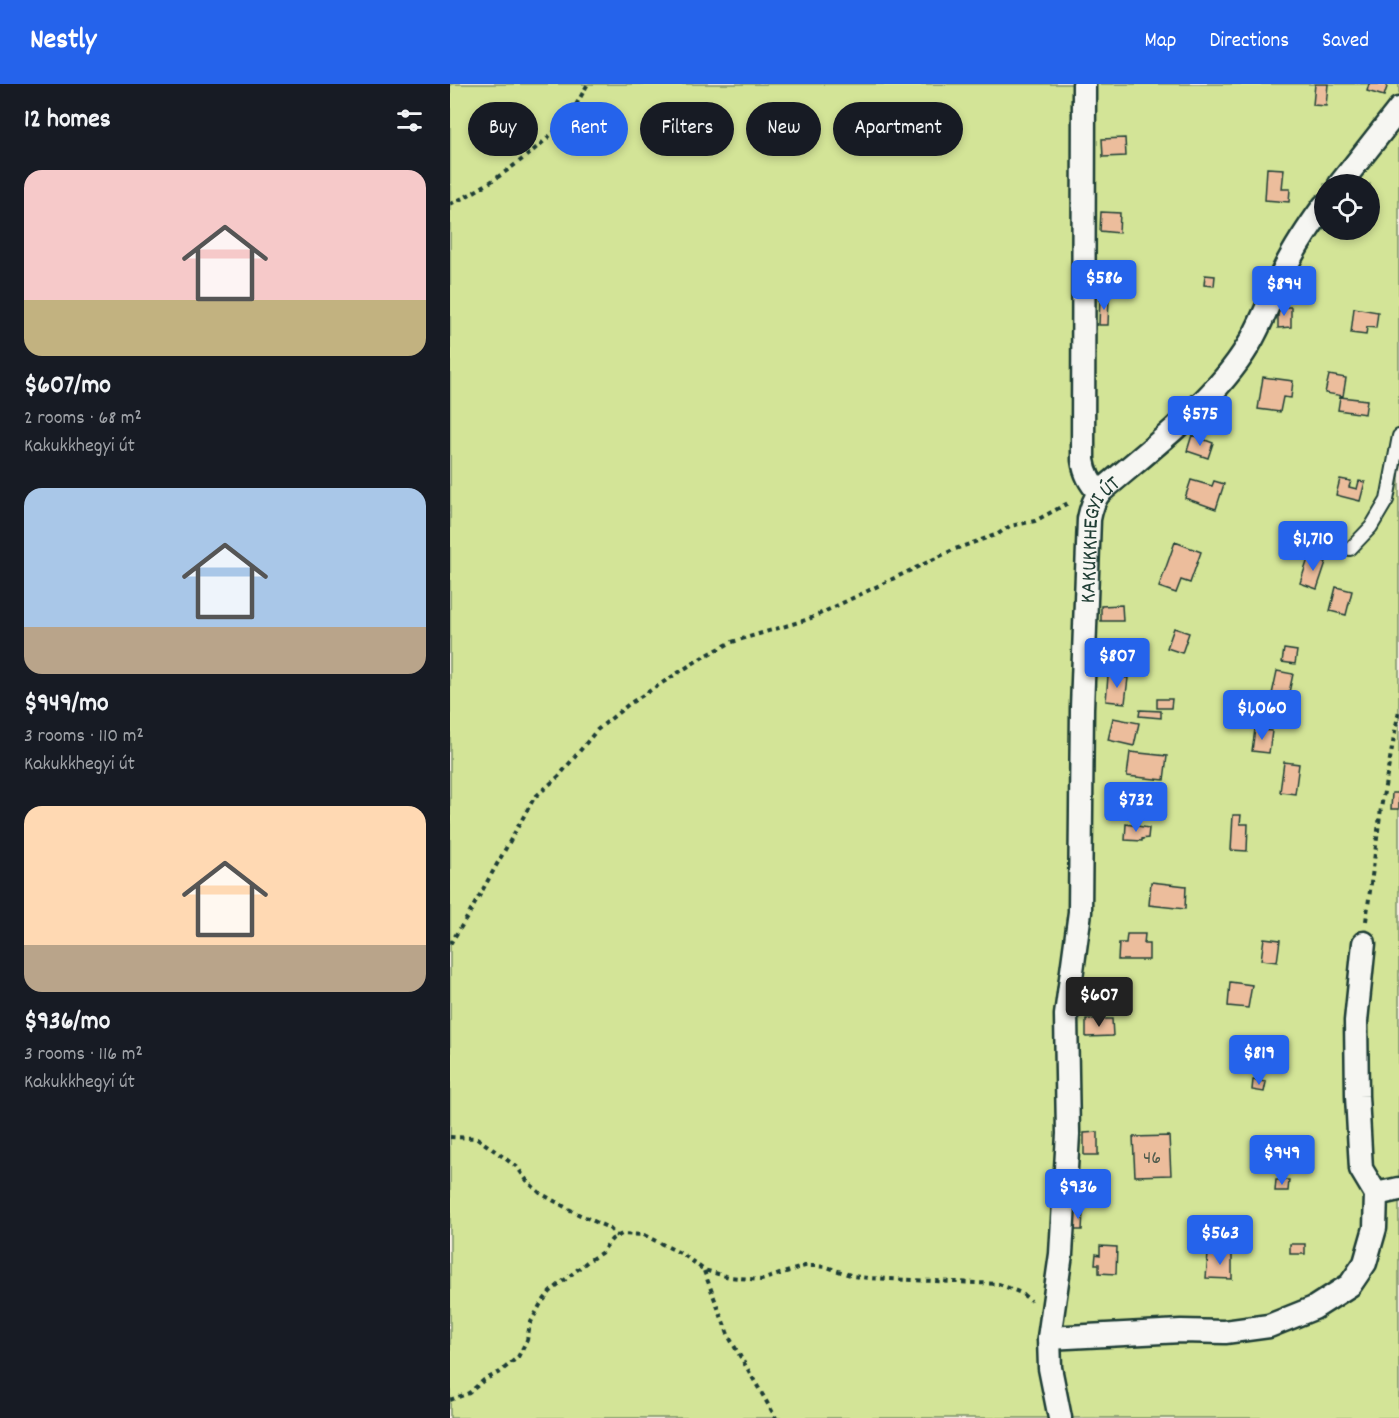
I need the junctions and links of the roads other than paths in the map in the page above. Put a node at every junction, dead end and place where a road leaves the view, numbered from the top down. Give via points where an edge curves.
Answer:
1 (1084, 84) edge
2 (1399, 109) edge
3 (1348, 174) edge
4 (1314, 220) edge
5 (1399, 436) edge
6 (1099, 493) junction
7 (1350, 549) dead end
8 (1364, 942) road end
9 (1399, 1189) edge
10 (1377, 1194) junction
11 (1050, 1327) junction
12 (1060, 1418) edge

1 - 6 street via 1083,460 1085,473
2 - 3 street
4 - 6 street, KAKUKKHEGYI ÚT via 1281,276 1248,347 1222,382
5 - 7 lane via 1387,500 1371,528
6 - 11 street, KAKUKKHEGYI ÚT via 1089,519 1080,912 1066,1015 1068,1134 1061,1254
8 - 10 street via 1356,1021 1357,1096 1361,1169
9 - 10 street
10 - 11 street via 1375,1228 1365,1263 1350,1285 1314,1308 1269,1326 1225,1332
11 - 12 street, KAKUKKHEGYI ÚT via 1050,1368

